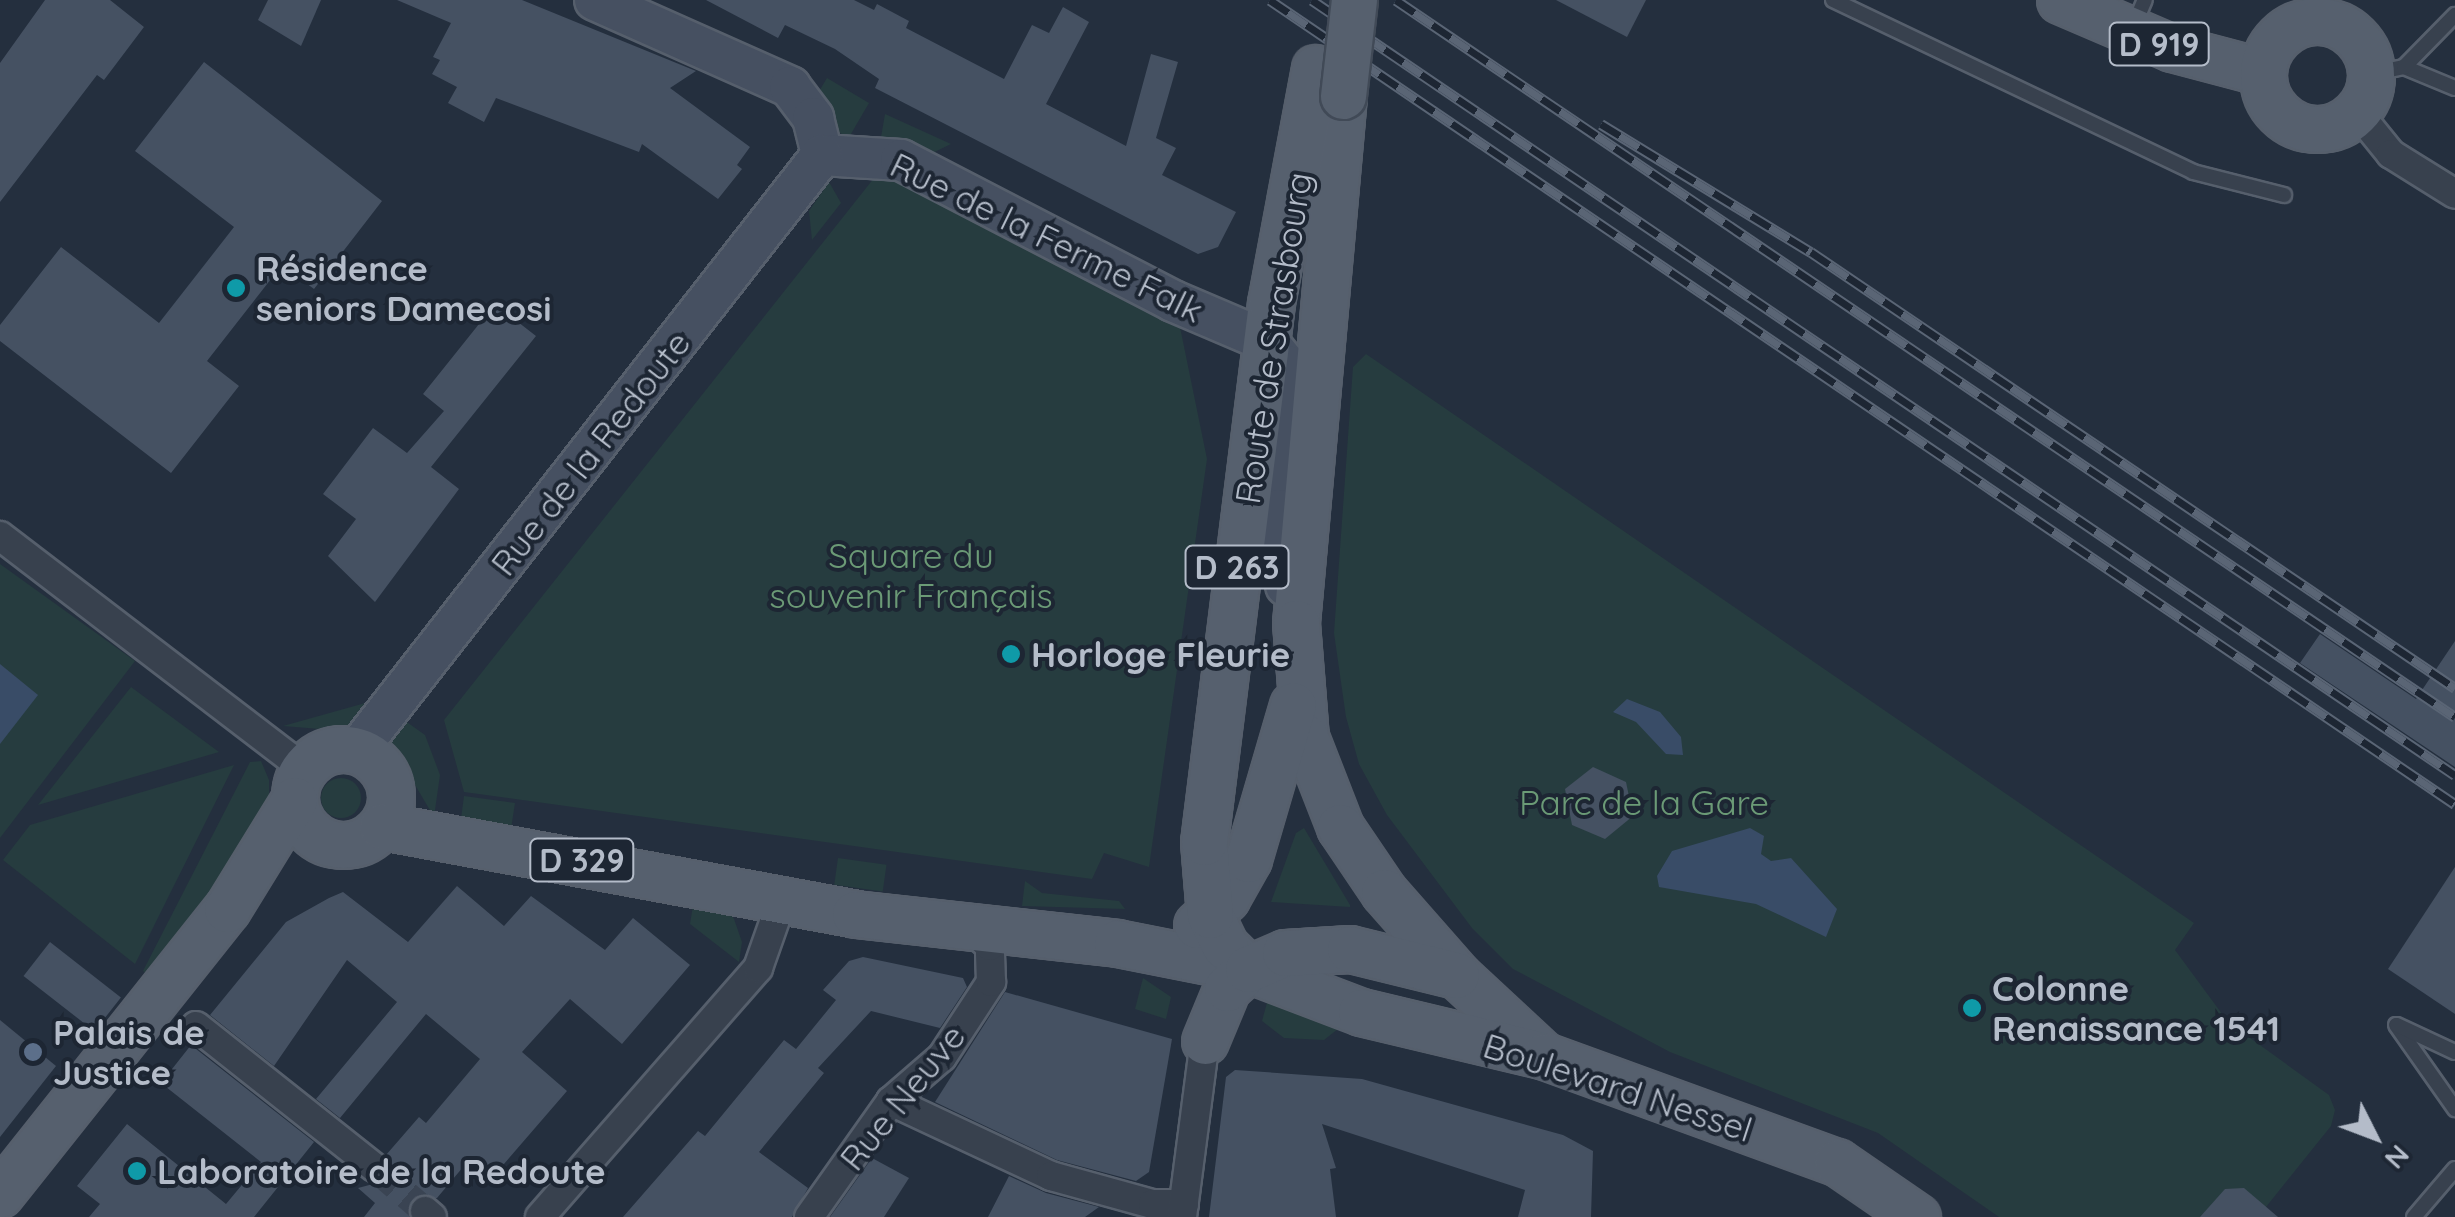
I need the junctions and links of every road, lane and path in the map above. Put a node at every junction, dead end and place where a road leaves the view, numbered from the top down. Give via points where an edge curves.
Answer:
1 (595, 0) edge
2 (1323, 0) edge
3 (1354, 0) edge
4 (1832, 0) edge
5 (2060, 0) edge
6 (2353, 13) edge
7 (2455, 15) edge
8 (2138, 17) edge
9 (2262, 72) junction
10 (1329, 82) junction
11 (2378, 84) junction
12 (2455, 88) edge
13 (822, 155) junction
14 (2455, 194) edge
15 (2284, 195) dead end
16 (1266, 341) junction
17 (0, 536) edge
18 (1296, 624) junction
19 (1297, 688) junction
20 (357, 750) junction
21 (299, 784) junction
22 (382, 826) junction
23 (332, 845) junction
24 (782, 900) junction
25 (227, 909) junction
26 (1210, 915) junction
27 (968, 927) junction
28 (1117, 944) junction
29 (1248, 969) junction
30 (1458, 976) junction
31 (196, 1026) dead end
32 (1204, 1041) joint
33 (2455, 1052) edge
34 (1545, 1056) junction
35 (891, 1101) junction
36 (2455, 1108) edge
37 (2455, 1156) edge
38 (375, 1168) tunnel mouth
39 (2451, 1173) edge
40 (0, 1194) edge
41 (1182, 1211) edge
42 (540, 1217) edge
43 (809, 1217) edge
44 (1917, 1217) edge
45 (2414, 1217) edge

1 - 13 street via 790,88 814,118
2 - 10 main road, Route de Strasbourg / D 263
3 - 10 main road, Route de Strasbourg / D 263, bridge
4 - 15 lane via 2177,165
5 - 8 main road, D 919
6 - 9 main road via 2288,28 2274,40
6 - 11 main road
7 - 11 lane
8 - 9 main road, D 919
9 - 11 main road via 2273,108 2302,128 2332,128
10 - 16 main road, Route de Strasbourg / D 263
10 - 18 main road, Route de Strasbourg / D 263
11 - 12 lane
11 - 14 street via 2391,154
13 - 16 street, Rue de la Ferme Falk via 901,160 1174,301
13 - 20 street, Rue de la Redoute
16 - 18 street via 1287,366 1279,510
16 - 26 main road, Route de Strasbourg / D 263 via 1208,793 1204,869
17 - 21 street
18 - 19 main road, Route de Strasbourg
19 - 26 main road, Route de Strasbourg via 1257,837 1238,880
19 - 30 main road, Route de Strasbourg via 1305,737 1340,827 1384,892
20 - 21 main road via 325,752
20 - 22 main road via 380,766 390,785
21 - 23 main road via 301,823
21 - 25 main road
22 - 23 main road via 366,840
22 - 24 main road, D 329
23 - 25 main road via 286,861
24 - 27 main road, D 329
24 - 42 street via 758,968
25 - 40 main road
26 - 28 main road, Route de Strasbourg via 1166,939
26 - 29 main road, Route de Strasbourg / D 263 via 1225,946
27 - 28 main road, D 329
27 - 35 street, Rue Neuve via 990,946 991,982 942,1056
28 - 29 main road, D 329
29 - 30 main road via 1284,953 1331,948
29 - 32 main road via 1220,998
29 - 34 main road, Boulevard Nessel via 1362,1012
30 - 34 main road, Route de Strasbourg
31 - 38 street
32 - 41 street
33 - 36 lane via 2396,1025
34 - 44 main road, Boulevard Nessel via 1837,1162
35 - 41 street via 1052,1176
35 - 43 street, Rue Neuve
37 - 39 lane
39 - 45 lane

